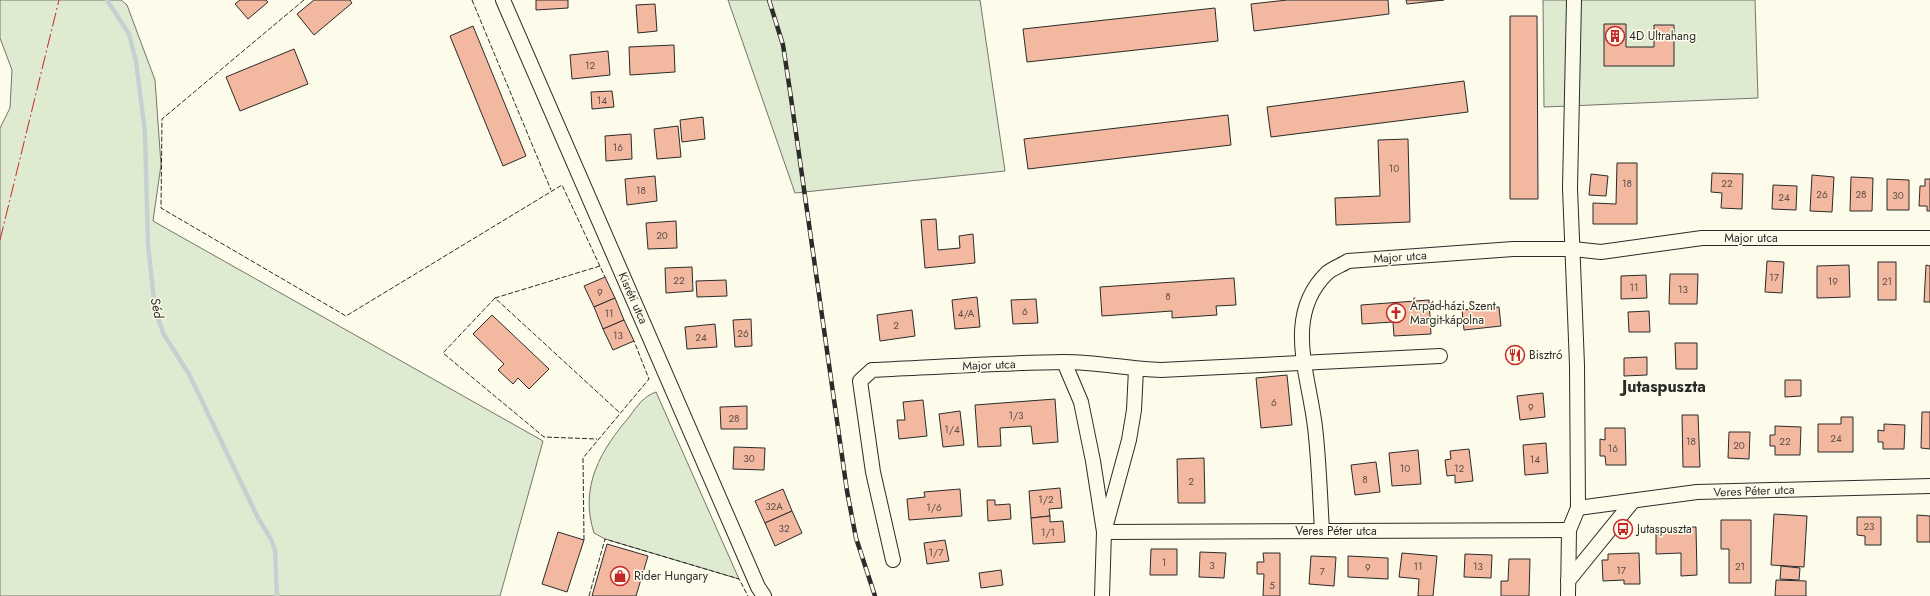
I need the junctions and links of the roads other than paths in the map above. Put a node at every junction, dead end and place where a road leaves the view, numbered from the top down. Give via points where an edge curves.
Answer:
1 (503, 0) edge
2 (1574, 0) edge
3 (1930, 238) edge
4 (1573, 249) junction
5 (1440, 356) dead end
6 (1064, 362) junction
7 (1304, 363) junction
8 (1136, 369) junction
9 (1930, 486) edge
10 (1634, 501) junction
11 (1578, 508) junction
12 (1569, 530) junction
13 (1322, 531) junction
14 (1104, 532) junction
15 (893, 560) dead end
16 (1568, 581) junction
17 (764, 596) edge
18 (1102, 596) edge
19 (1568, 596) edge

1 - 17 street, Kisréti utca
2 - 4 street via 1570,188
3 - 4 street, Major utca via 1702,238 1601,252
4 - 7 street, Major utca via 1512,249 1348,261 1328,272 1315,288 1304,312 1301,334
4 - 11 street
5 - 7 street, Major utca
6 - 8 street, Major utca via 1102,363
6 - 14 street via 1081,402
6 - 15 street, Major utca via 872,370 860,381 873,472
7 - 8 street, Major utca
7 - 13 street via 1315,426
8 - 14 street via 1134,410 1129,440
9 - 10 street, Veres Péter utca via 1698,492
10 - 11 street, Veres Péter utca
10 - 16 street
11 - 12 street
12 - 13 street, Veres Péter utca
12 - 16 street
13 - 14 street, Veres Péter utca
14 - 18 street
16 - 19 street

